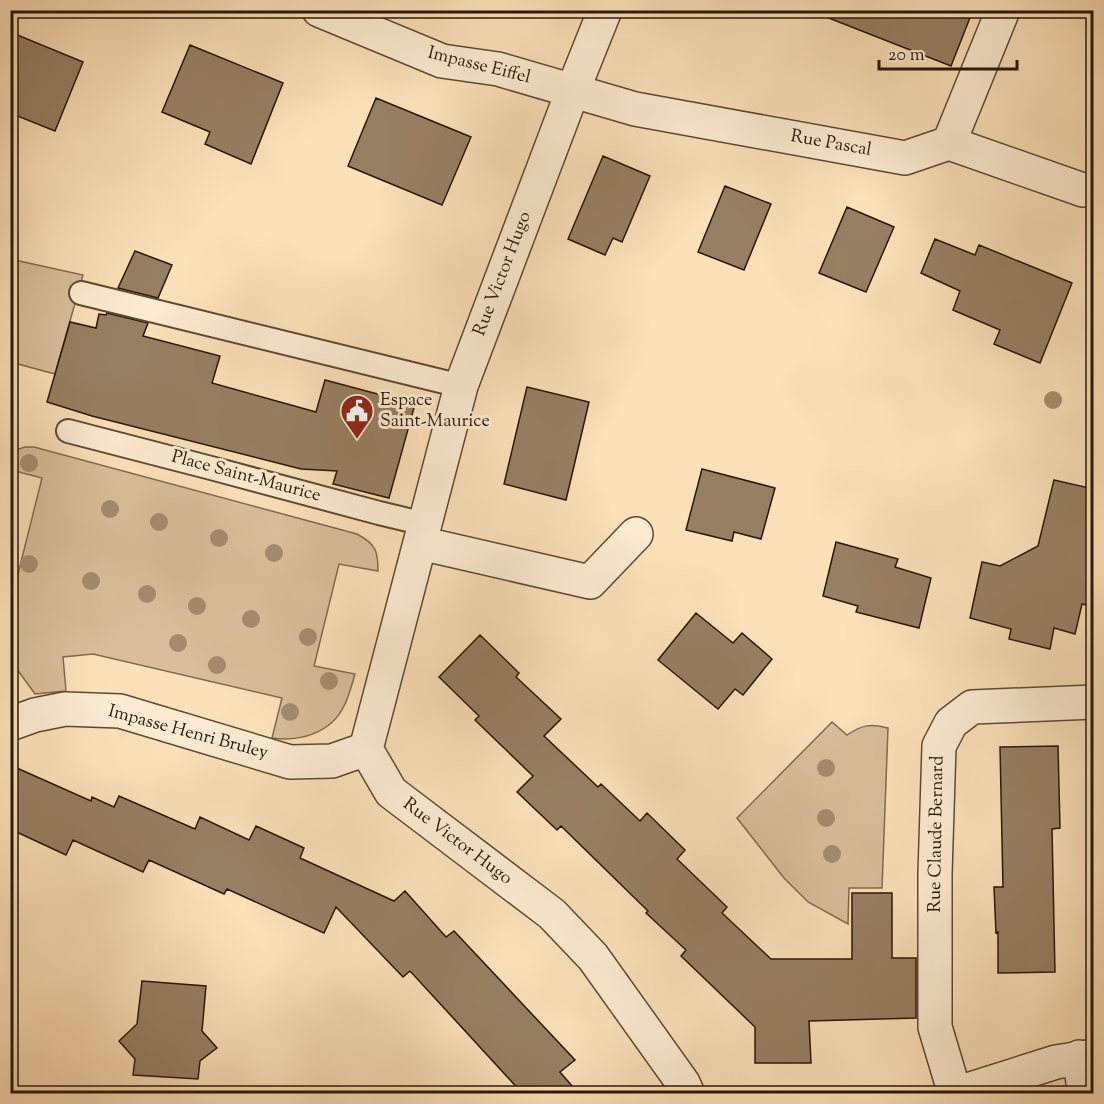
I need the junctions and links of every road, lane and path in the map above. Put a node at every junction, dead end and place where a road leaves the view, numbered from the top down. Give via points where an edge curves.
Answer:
1 (319, 10) edge
2 (605, 10) edge
3 (1003, 10) edge
4 (573, 90) junction
5 (949, 143) junction
6 (1083, 190) dead end
7 (81, 293) dead end
8 (461, 386) junction
9 (68, 431) dead end
10 (422, 534) junction
11 (636, 534) dead end
12 (1094, 702) edge
13 (10, 724) edge
14 (366, 749) junction
15 (1086, 1056) edge
16 (688, 1094) edge
17 (955, 1094) edge
18 (1085, 1094) edge

1 - 4 street, Impasse Eiffel via 442,61 498,69
2 - 4 street, Rue Victor Hugo
3 - 5 street
4 - 5 street, Rue Pascal via 635,109 905,158
4 - 8 street, Rue Victor Hugo
5 - 6 street
7 - 8 lane
8 - 10 street, Rue Victor Hugo
9 - 10 lane, Place Saint-Maurice via 380,513
10 - 11 street via 590,582
10 - 14 street, Rue Victor Hugo
12 - 17 street, Rue Claude Bernard via 972,707 951,723 939,746 935,1027
13 - 14 street, Impasse Henri Bruley via 65,709 120,711 290,762 332,760
14 - 16 street, Rue Victor Hugo via 391,792 552,914 593,957
15 - 17 street
15 - 18 street

